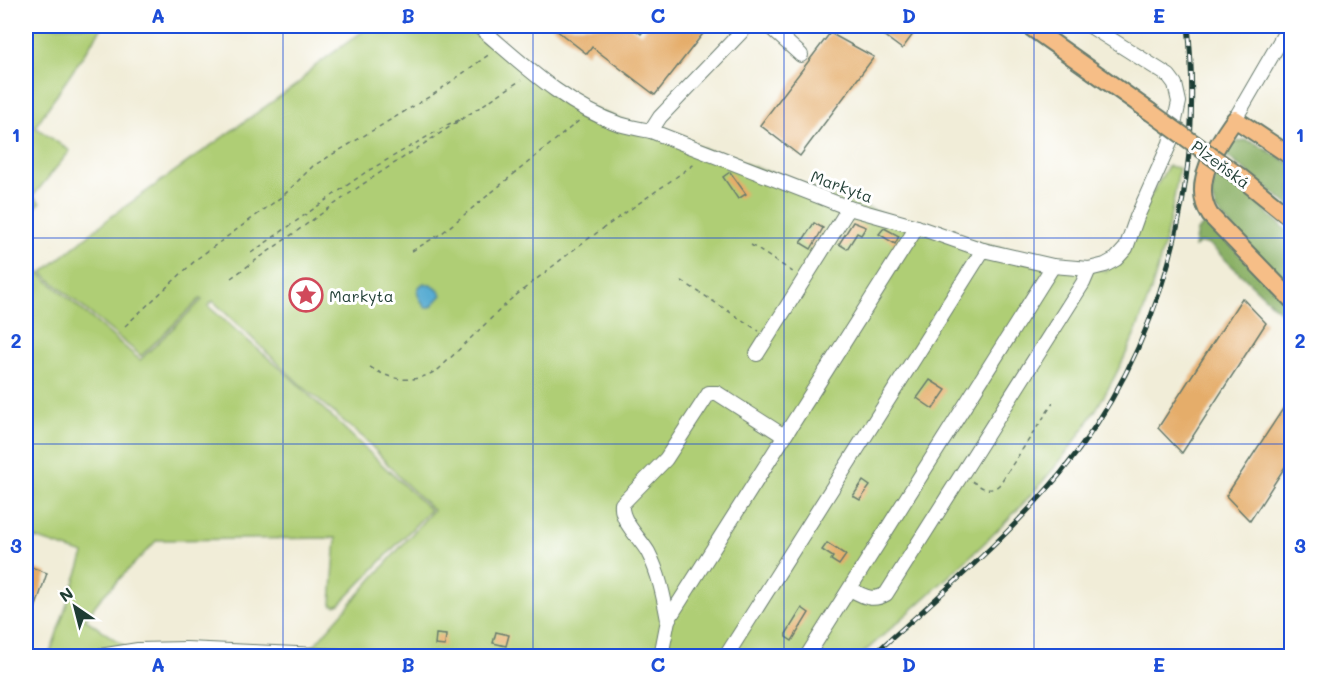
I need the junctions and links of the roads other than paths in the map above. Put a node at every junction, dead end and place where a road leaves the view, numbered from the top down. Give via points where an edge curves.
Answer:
1 (478, 26) edge
2 (747, 26) edge
3 (769, 26) edge
4 (1029, 26) edge
5 (1090, 26) edge
6 (1289, 26) edge
7 (801, 55) dead end
8 (1235, 118) junction
9 (651, 131) junction
10 (1292, 157) edge
11 (849, 208) junction
12 (1292, 219) edge
13 (917, 227) junction
14 (983, 250) junction
15 (1053, 266) junction
16 (1089, 269) junction
17 (1292, 300) edge
18 (757, 354) dead end
19 (784, 436) junction
20 (850, 589) junction
21 (668, 620) junction
22 (100, 657) edge
23 (341, 657) edge
24 (661, 657) edge
25 (726, 657) edge
26 (807, 657) edge

1 - 9 street, Markyta via 532,73 591,111 619,124
2 - 9 street
3 - 7 street
4 - 12 main road, Plzeňská, bridge via 1239,176
5 - 16 street, Markyta via 1160,69 1175,84 1179,111 1170,143 1126,248 1106,265
6 - 8 street
8 - 10 main road
8 - 17 main road via 1218,143 1207,171 1203,200 1222,228
9 - 11 street, Markyta
11 - 13 street, Markyta
11 - 18 street
13 - 14 street, Markyta
13 - 19 street
14 - 15 street, Markyta
14 - 25 street
15 - 16 street, Markyta
15 - 20 street
16 - 20 street via 886,594 871,599
19 - 21 street
19 - 21 street via 717,393 709,393 666,459 625,499 622,515 649,553
20 - 26 street
21 - 24 street
22 - 23 street via 138,650 186,649

